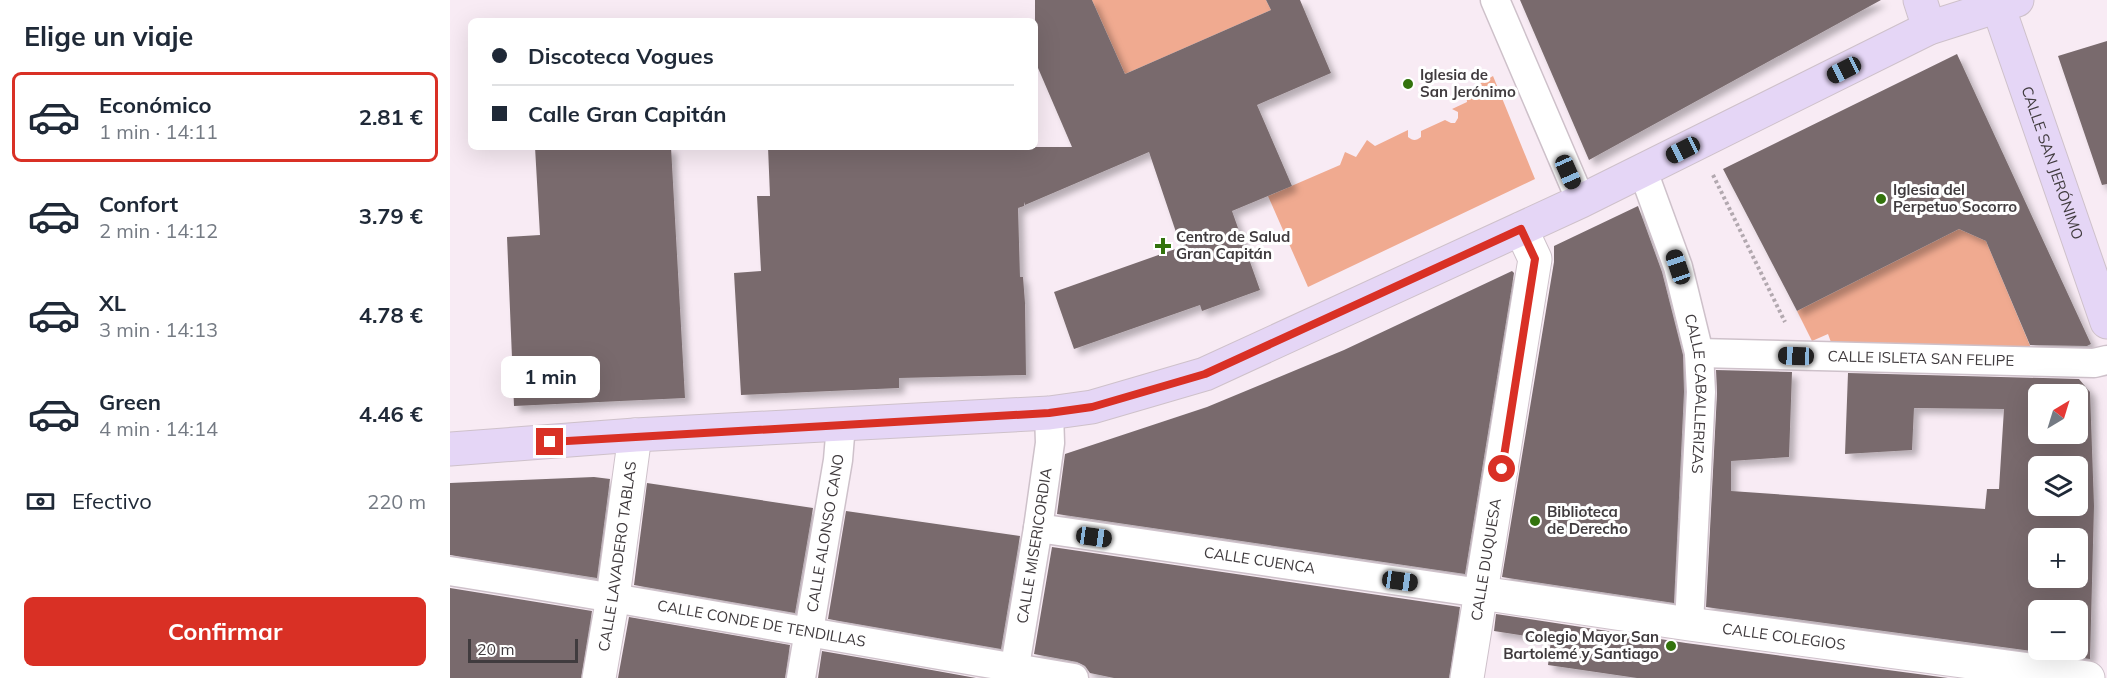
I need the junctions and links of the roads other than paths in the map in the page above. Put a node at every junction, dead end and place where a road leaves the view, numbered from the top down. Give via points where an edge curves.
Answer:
1 (1495, 0) edge
2 (2007, 3) edge
3 (1925, 14) edge
4 (1643, 171) junction
5 (1581, 201) junction
6 (1521, 229) junction
7 (2107, 322) edge
8 (1699, 353) junction
9 (2107, 360) edge
10 (1049, 413) junction
11 (841, 424) junction
12 (635, 435) junction
13 (450, 449) edge
14 (1038, 528) junction
15 (450, 571) edge
16 (1481, 593) junction
17 (613, 597) junction
18 (1689, 624) junction
19 (809, 632) junction
20 (1014, 673) edge
21 (599, 678) edge
22 (801, 678) edge
23 (1074, 678) edge
24 (1467, 678) edge
25 (2088, 678) edge

1 - 5 street
2 - 3 main road
2 - 7 main road, CALLE SAN JERÓNIMO
3 - 4 main road
4 - 5 main road
4 - 8 street, CALLE CABALLERIZAS via 1678,267
5 - 6 main road
6 - 10 main road via 1205,374 1092,407
6 - 16 street, CALLE DUQUESA via 1535,259
8 - 9 street, CALLE ISLETA SAN FELIPE via 2082,363
8 - 18 street, CALLE CABALLERIZAS via 1701,392
10 - 11 main road
10 - 14 street, CALLE MISERICORDIA via 1050,442
11 - 12 main road
11 - 19 street, CALLE ALONSO CANO
12 - 13 main road
12 - 17 street, CALLE LAVADERO TABLAS
14 - 16 street, CALLE CUENCA
14 - 20 street, CALLE MISERICORDIA
15 - 17 street, CALLE CONDE DE TENDILLAS
16 - 18 street, CALLE COLEGIOS
16 - 24 street, CALLE DUQUESA
17 - 19 street, CALLE CONDE DE TENDILLAS
17 - 21 street, CALLE LAVADERO TABLAS
18 - 25 street, CALLE COLEGIOS
19 - 20 street, CALLE CONDE DE TENDILLAS
19 - 22 street, CALLE ALONSO CANO
20 - 23 street, CALLE CONDE DE TENDILLAS

